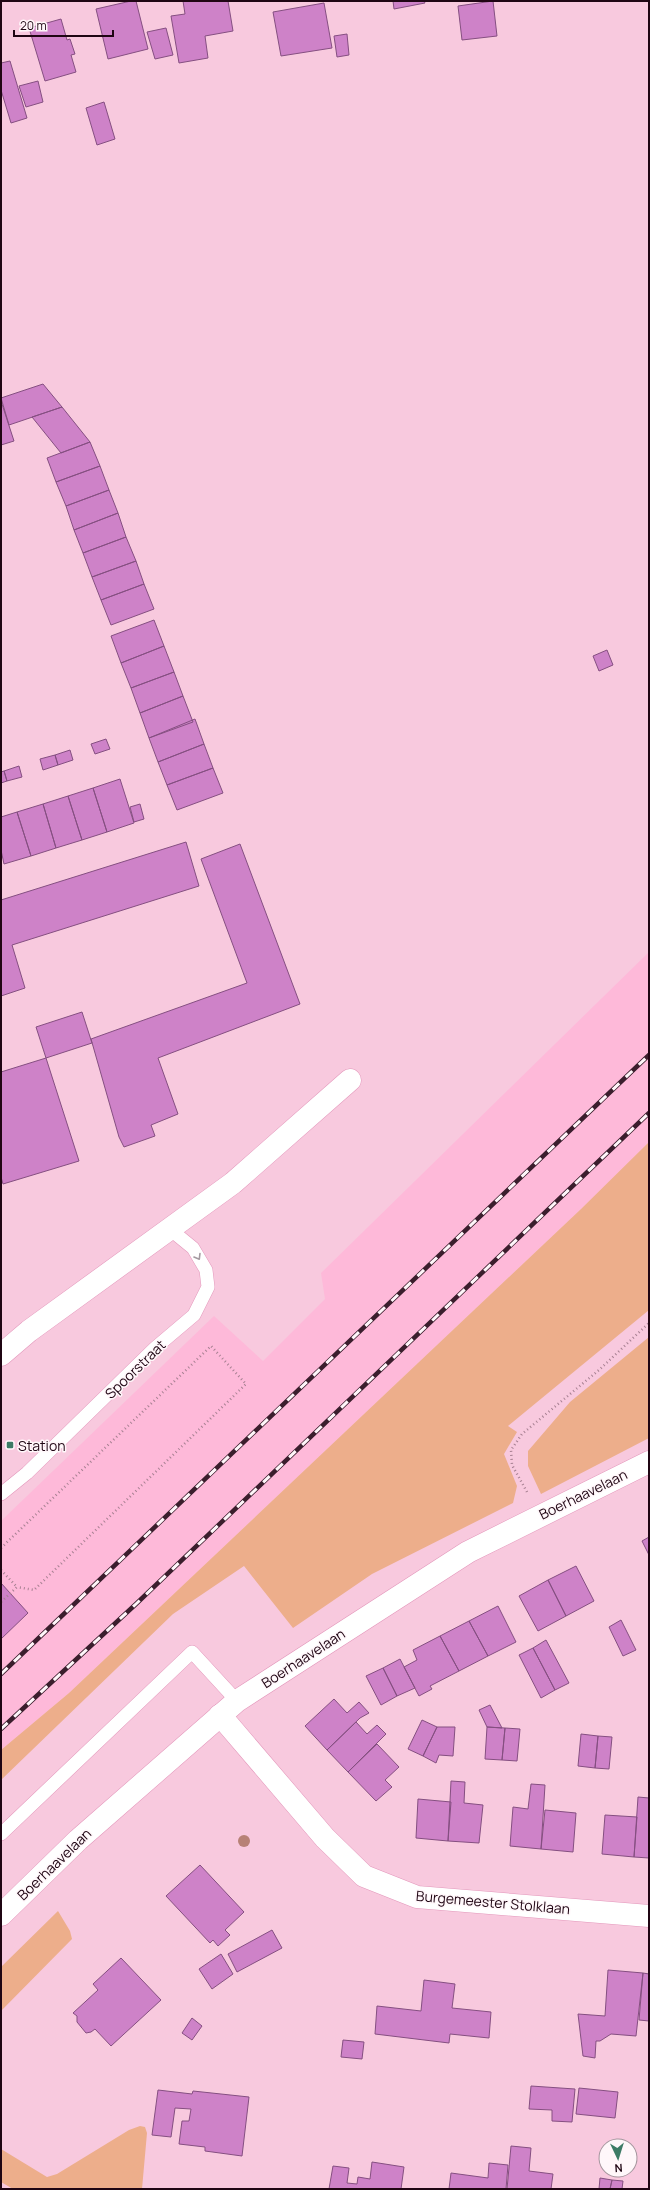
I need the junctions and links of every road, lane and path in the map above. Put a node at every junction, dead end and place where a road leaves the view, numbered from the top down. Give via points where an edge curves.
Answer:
1 (350, 1080) dead end
2 (171, 1230) junction
3 (649, 1323) edge
4 (1, 1355) edge
5 (649, 1462) edge
6 (1, 1494) edge
7 (540, 1515) junction
8 (1, 1548) edge
9 (1, 1570) edge
10 (16, 1587) junction
11 (1, 1602) edge
12 (236, 1701) junction
13 (220, 1715) junction
14 (1, 1834) edge
15 (1, 1915) edge
16 (649, 1916) edge

1 - 2 street via 234,1183
2 - 4 street via 35,1327
2 -> 6 lane, Spoorstraat via 193,1248 206,1270 208,1287 194,1315 154,1348 27,1473
3 - 7 path via 599,1370 522,1434 511,1450 512,1465
5 - 7 street, Boerhaavelaan
7 - 12 street, Boerhaavelaan via 468,1552
8 - 10 path via 211,1346 246,1384 34,1590
9 - 10 path
10 - 11 path
12 - 13 street, Boerhaavelaan
12 - 14 lane via 192,1652
13 - 15 street, Boerhaavelaan via 78,1840
13 - 16 street, Burgemeester Stolklaan via 325,1838 364,1876 417,1898

